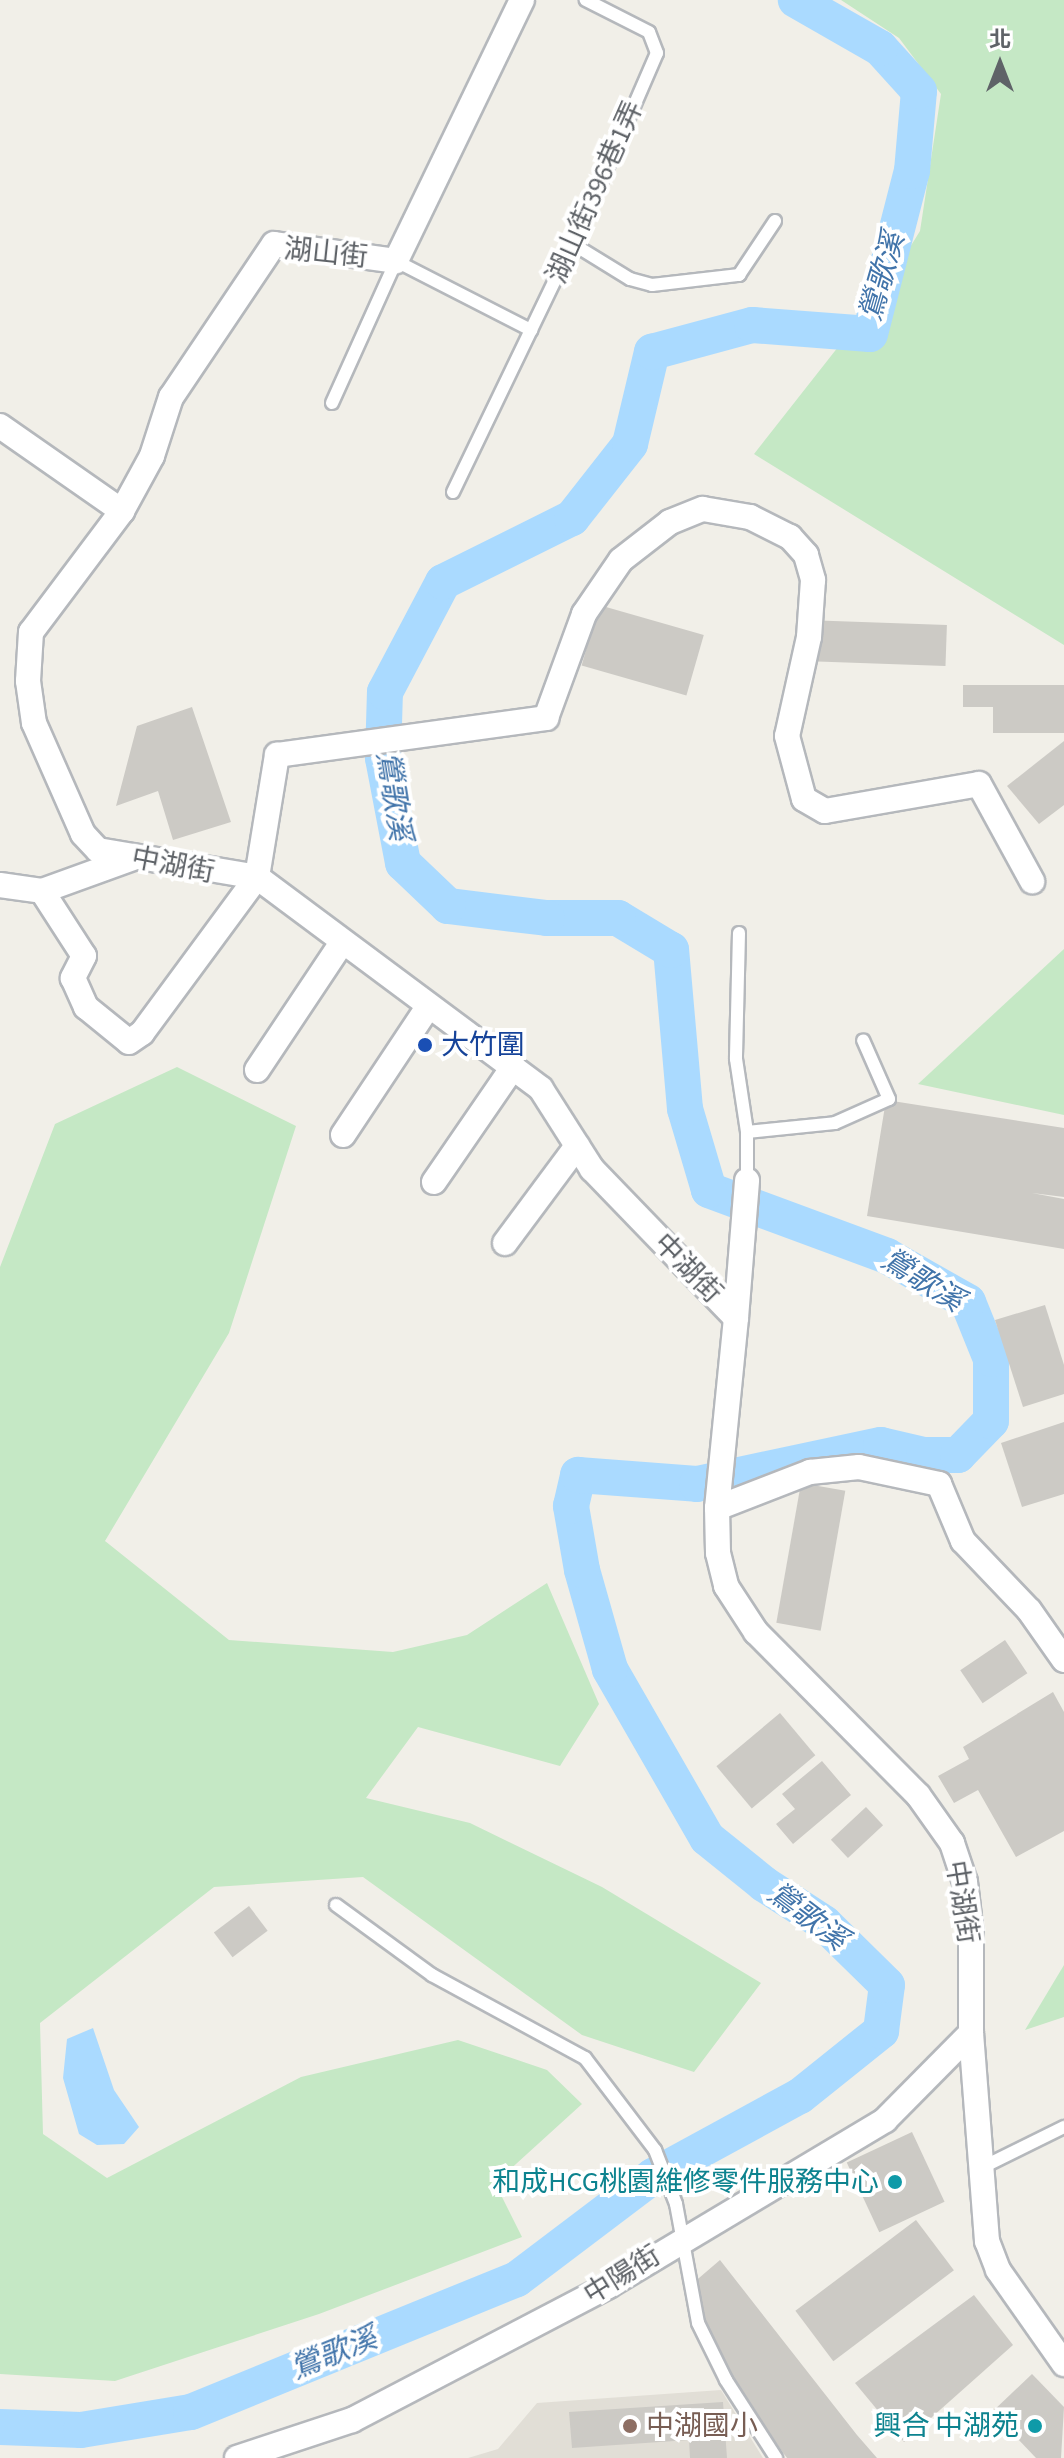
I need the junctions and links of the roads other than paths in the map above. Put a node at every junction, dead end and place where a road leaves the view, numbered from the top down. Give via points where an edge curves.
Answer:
1 (522, 0) edge
2 (586, 0) edge
3 (775, 221) dead end
4 (573, 244) junction
5 (396, 261) junction
6 (531, 330) junction
7 (332, 403) dead end
8 (0, 426) edge
9 (453, 492) dead end
10 (122, 511) junction
11 (133, 858) junction
12 (257, 877) junction
13 (1032, 881) dead end
14 (0, 885) edge
15 (42, 891) junction
16 (739, 933) dead end
17 (341, 944) junction
18 (428, 1007) junction
19 (863, 1040) dead end
20 (513, 1067) junction
21 (257, 1070) dead end
22 (747, 1132) junction
23 (343, 1135) dead end
24 (577, 1146) junction
25 (747, 1180) joint
26 (434, 1182) dead end
27 (505, 1243) dead end
28 (736, 1318) junction
29 (718, 1501) junction
30 (1064, 1660) edge
31 (336, 1905) dead end
32 (971, 2033) junction
33 (1064, 2127) edge
34 (981, 2168) junction
35 (683, 2237) junction
36 (1064, 2364) edge
37 (237, 2458) edge
38 (776, 2458) edge

1 - 5 street, 湖山街
2 - 4 lane, 湖山街396巷1弄 via 649,32 657,53
3 - 4 lane via 739,275 652,285 630,279
4 - 6 lane, 湖山街396巷1弄
5 - 6 lane
5 - 7 lane
5 - 10 street, 湖山街 via 274,244 171,397 152,456
6 - 9 lane, 湖山街396巷1弄
8 - 10 street
10 - 11 street, 中湖街 via 31,632 28,681 34,723 83,834 98,850
11 - 12 street, 中湖街
11 - 15 street
12 - 13 street via 277,755 546,718 584,614 633,549 670,522 703,509 750,517 790,537 806,555 813,580 809,637 787,736 804,799 825,811 979,784
12 - 15 street via 142,1033 129,1042 86,1007 73,978 84,956
12 - 17 street, 中湖街
14 - 15 street
16 - 22 lane via 736,1059
17 - 18 street, 中湖街
17 - 21 street
18 - 20 street, 中湖街
18 - 23 street
19 - 22 lane via 889,1099 835,1123
20 - 24 street, 中湖街 via 541,1089
20 - 26 street
22 - 25 lane
24 - 27 street
24 - 28 street, 中湖街 via 592,1169
25 - 28 street
28 - 29 street, 中湖街
29 - 30 street via 810,1472 859,1467 939,1484 963,1541 1029,1610
29 - 32 street, 中湖街 via 718,1553 726,1586 756,1632 918,1795 952,1843 965,1882 971,1934
31 - 35 lane via 432,1975 585,2058 655,2150
32 - 34 street, 中湖街
32 - 35 street, 中陽街 via 885,2120
33 - 34 lane
34 - 36 street, 中湖街 via 987,2241 998,2270
35 - 37 street, 中陽街 via 608,2286 408,2393 352,2420
35 - 38 lane via 698,2323 726,2380

